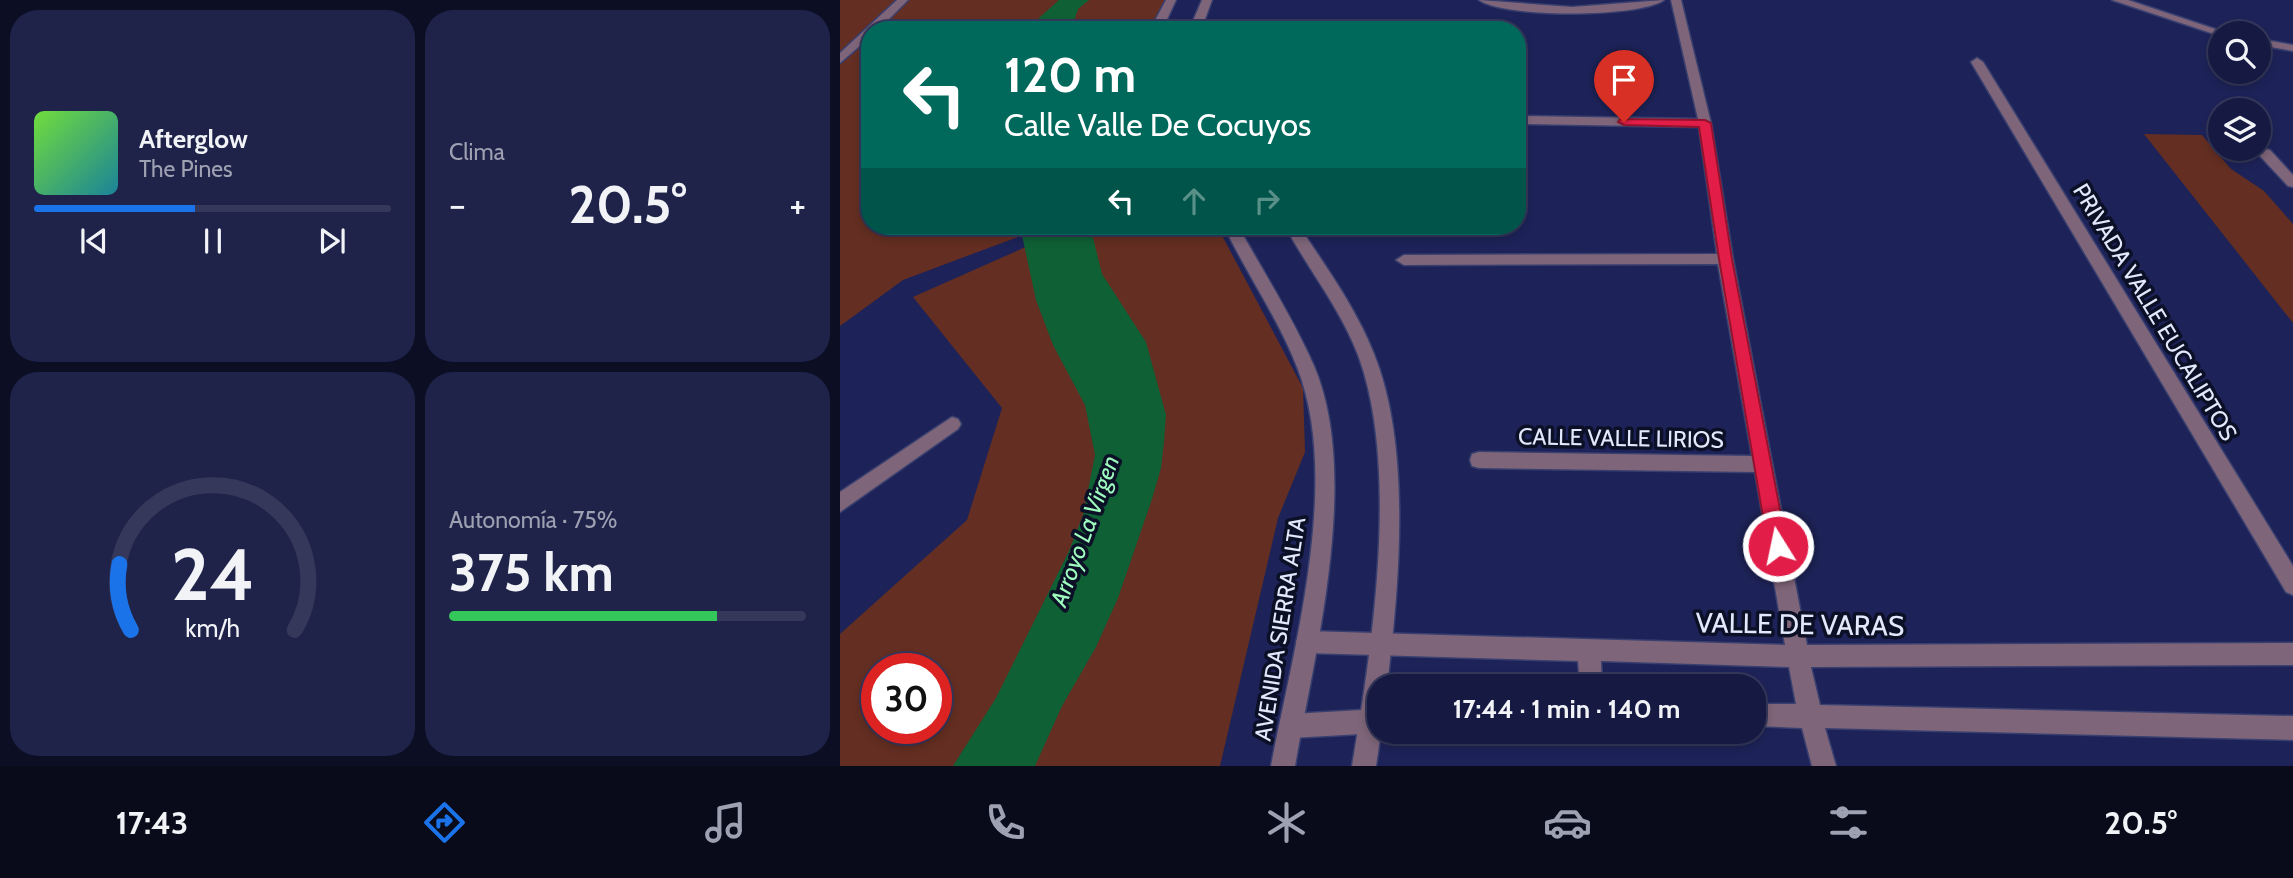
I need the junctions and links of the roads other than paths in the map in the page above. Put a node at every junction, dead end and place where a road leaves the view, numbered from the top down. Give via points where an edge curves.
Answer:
1 (903, 0) edge
2 (1171, 0) edge
3 (1206, 0) edge
4 (1483, 0) edge
5 (1659, 0) edge
6 (1676, 0) edge
7 (2117, 0) edge
8 (881, 21) edge
9 (1160, 21) edge
10 (1198, 21) edge
11 (2208, 29) edge
12 (861, 40) edge
13 (2271, 44) edge
14 (2293, 48) edge
15 (840, 59) edge
16 (1977, 62) dead end
17 (1526, 120) edge
18 (1705, 123) junction
19 (2271, 159) edge
20 (2293, 183) edge
21 (1236, 235) edge
22 (1298, 235) edge
23 (1726, 259) junction
24 (1404, 260) dead end
25 (951, 424) dead end
26 (1479, 460) dead end
27 (1763, 464) junction
28 (840, 503) edge
29 (2293, 585) edge
30 (1307, 642) junction
31 (1383, 643) junction
32 (1589, 651) junction
33 (2293, 654) edge
34 (1798, 656) junction
35 (1380, 674) edge
36 (1590, 674) edge
37 (1766, 715) edge
38 (1810, 715) junction
39 (1367, 721) edge
40 (1291, 726) junction
41 (2293, 728) edge
42 (1369, 744) edge
43 (1283, 766) edge
44 (1364, 766) edge
45 (1824, 766) edge

1 - 8 street
2 - 9 street
3 - 10 street
4 - 5 street via 1566,10
6 - 18 street
7 - 11 street
12 - 15 street
13 - 14 street
16 - 29 street, PRIVADA VALLE EUCALIPTOS
17 - 18 street
18 - 23 street
19 - 20 street
21 - 30 street, AVENIDA SIERRA ALTA via 1306,366 1317,405 1324,450 1323,544
22 - 31 street via 1366,355 1377,398 1390,533
23 - 24 street
23 - 27 street
25 - 28 street
26 - 27 street, CALLE VALLE LIRIOS
27 - 34 street
30 - 31 street, VALLE DE VARAS
30 - 40 street, AVENIDA SIERRA ALTA
31 - 32 street, VALLE DE VARAS
31 - 35 street
32 - 34 street, VALLE DE VARAS
32 - 36 street
33 - 34 street, VALLE DE VARAS
34 - 38 street
37 - 38 street
38 - 41 street
38 - 45 street
39 - 40 street
40 - 43 street, AVENIDA SIERRA ALTA
42 - 44 street

